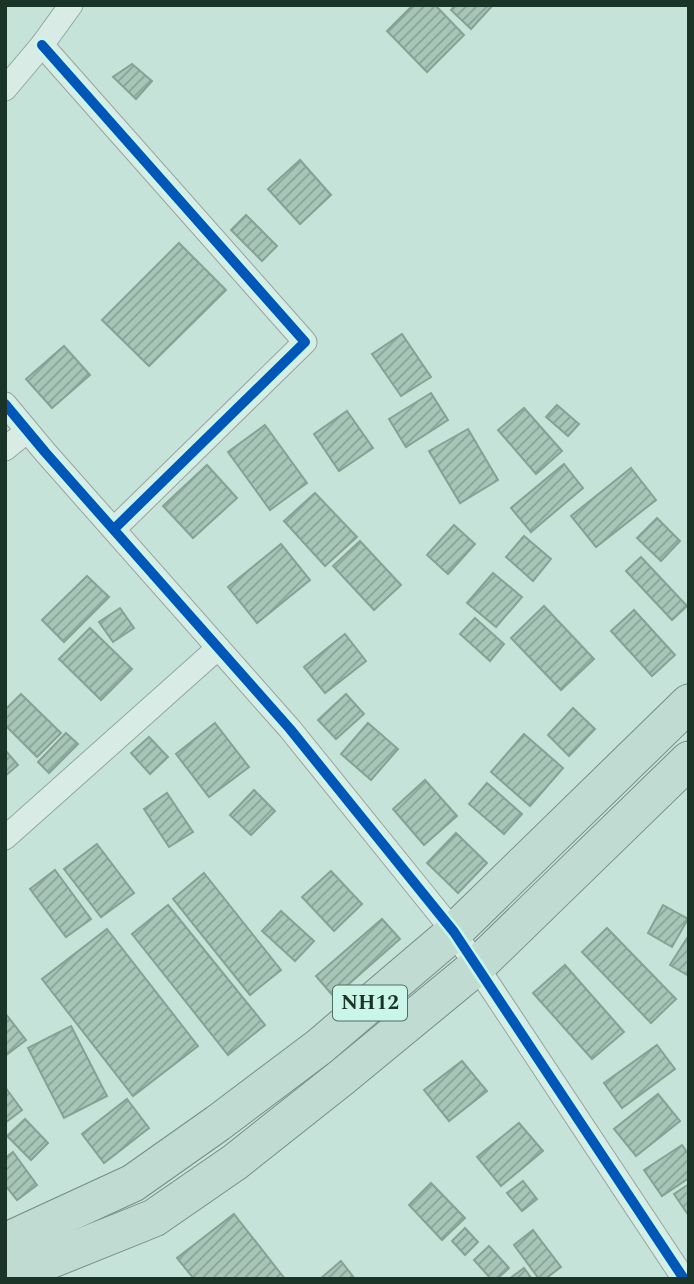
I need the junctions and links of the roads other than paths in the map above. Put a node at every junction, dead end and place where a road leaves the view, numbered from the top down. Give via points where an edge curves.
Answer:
1 (72, 5) edge
2 (42, 45) junction
3 (5, 89) edge
4 (5, 404) edge
5 (27, 431) junction
6 (5, 449) edge
7 (114, 529) junction
8 (218, 648) junction
9 (689, 703) edge
10 (689, 760) edge
11 (5, 838) edge
12 (454, 932) junction
13 (477, 966) junction
14 (5, 1242) edge
15 (5, 1278) edge
16 (684, 1279) edge

1 - 2 street
2 - 3 street
2 - 7 street via 305,342
4 - 5 street
5 - 6 street
5 - 7 street
7 - 8 street
8 - 11 street
8 - 12 street via 290,729
9 - 12 highway, NH12
10 - 13 highway, NH12
12 - 13 street
12 - 14 highway, NH12 via 319,1047 132,1183
13 - 15 highway, NH12 via 235,1162 154,1218
13 - 16 street

